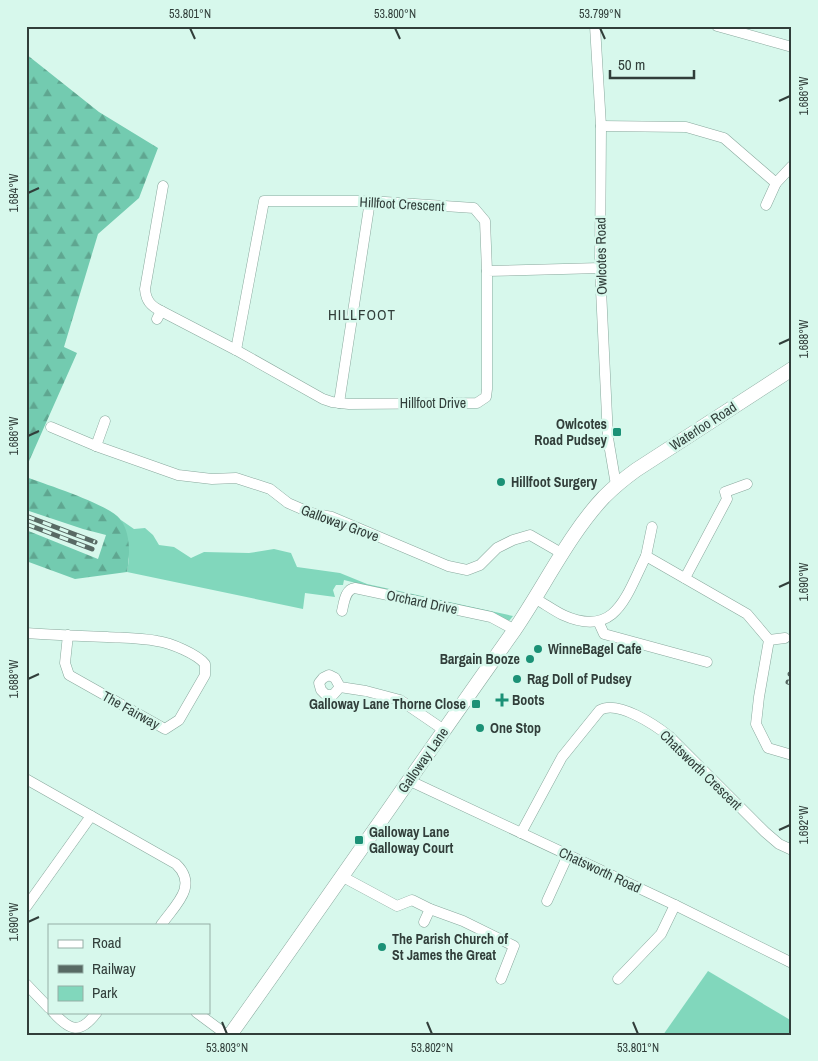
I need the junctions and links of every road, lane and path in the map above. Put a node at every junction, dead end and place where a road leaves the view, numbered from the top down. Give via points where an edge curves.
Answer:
1 (596, 26) edge
2 (717, 26) edge
3 (792, 46) edge
4 (601, 126) junction
5 (792, 166) edge
6 (776, 183) junction
7 (163, 186) dead end
8 (370, 201) junction
9 (766, 205) dead end
10 (600, 268) junction
11 (486, 271) junction
12 (236, 350) junction
13 (792, 369) edge
14 (339, 403) junction
15 (105, 421) dead end
16 (51, 427) dead end
17 (96, 446) junction
18 (747, 484) dead end
19 (616, 485) junction
20 (652, 527) dead end
21 (563, 554) junction
22 (646, 556) junction
23 (685, 578) junction
24 (536, 599) junction
25 (342, 611) dead end
26 (599, 623) junction
27 (514, 630) junction
28 (26, 633) edge
29 (68, 635) junction
30 (785, 638) dead end
31 (769, 640) junction
32 (707, 662) dead end
33 (340, 687) dead end
34 (444, 730) junction
35 (792, 755) edge
36 (26, 779) edge
37 (408, 780) junction
38 (91, 816) junction
39 (521, 833) junction
40 (792, 850) edge
41 (568, 855) junction
42 (343, 876) junction
43 (547, 901) dead end
44 (674, 905) junction
45 (26, 908) edge
46 (430, 909) junction
47 (424, 922) dead end
48 (162, 924) edge
49 (792, 963) edge
50 (501, 979) dead end
51 (618, 979) dead end
52 (26, 984) edge
53 (48, 1007) edge
54 (55, 1014) edge
55 (96, 1014) edge
56 (199, 1014) edge
57 (229, 1035) edge

1 - 4 street, Owlcotes Road
2 - 3 street
4 - 6 street via 686,127 724,138
4 - 10 street, Owlcotes Road
5 - 6 street
6 - 9 street
7 - 12 street, Hillfoot Drive via 145,289 149,303 159,315
8 - 11 street, Hillfoot Crescent via 474,208 485,222
8 - 12 street, Hillfoot Crescent via 264,201
8 - 14 street
10 - 11 street
10 - 19 street, Owlcotes Road via 608,438
11 - 14 street, Hillfoot Drive via 487,390 482,401
12 - 14 street, Hillfoot Drive via 323,399
13 - 19 main road, Waterloo Road
15 - 17 street
16 - 17 street, Galloway Grove
17 - 21 street, Galloway Grove via 178,475 236,478 270,489 288,503 311,513 332,517 448,566 467,570 480,565 497,548 530,534
18 - 23 street via 725,492 727,499
19 - 21 main road, Galloway Lane via 590,514
20 - 22 street
21 - 24 main road, Galloway Lane
22 - 23 street
22 - 26 street via 626,597 613,614
23 - 31 street via 747,614
24 - 26 street via 562,614 584,622
24 - 27 main road, Galloway Lane
25 - 27 street, Orchard Drive via 348,592 356,588 491,617
26 - 32 street via 604,634
27 - 34 main road, Galloway Lane
28 - 29 street, The Fairway
29 - 29 street, The Fairway via 159,641 201,660 205,664 205,675 179,720 165,729 69,675 65,662
30 - 31 street
31 - 35 street via 756,724 768,748
33 - 34 street via 366,690 400,700
34 - 37 main road, Galloway Lane
36 - 38 street
37 - 39 street, Chatsworth Road
37 - 42 main road, Galloway Lane
38 - 45 street
38 - 48 street via 176,864 185,876 186,888
39 - 40 street, Chatsworth Crescent via 562,757 600,710 606,707 654,724 765,832
39 - 41 street, Chatsworth Road
41 - 43 street
41 - 44 street, Chatsworth Road
42 - 46 street via 397,906 412,900
42 - 57 main road, Galloway Lane
44 - 49 street, Chatsworth Road
44 - 51 street via 661,934
46 - 47 street
46 - 50 street via 464,921 514,946
52 - 53 street
54 - 55 street via 67,1026 78,1028 89,1023
56 - 57 street

